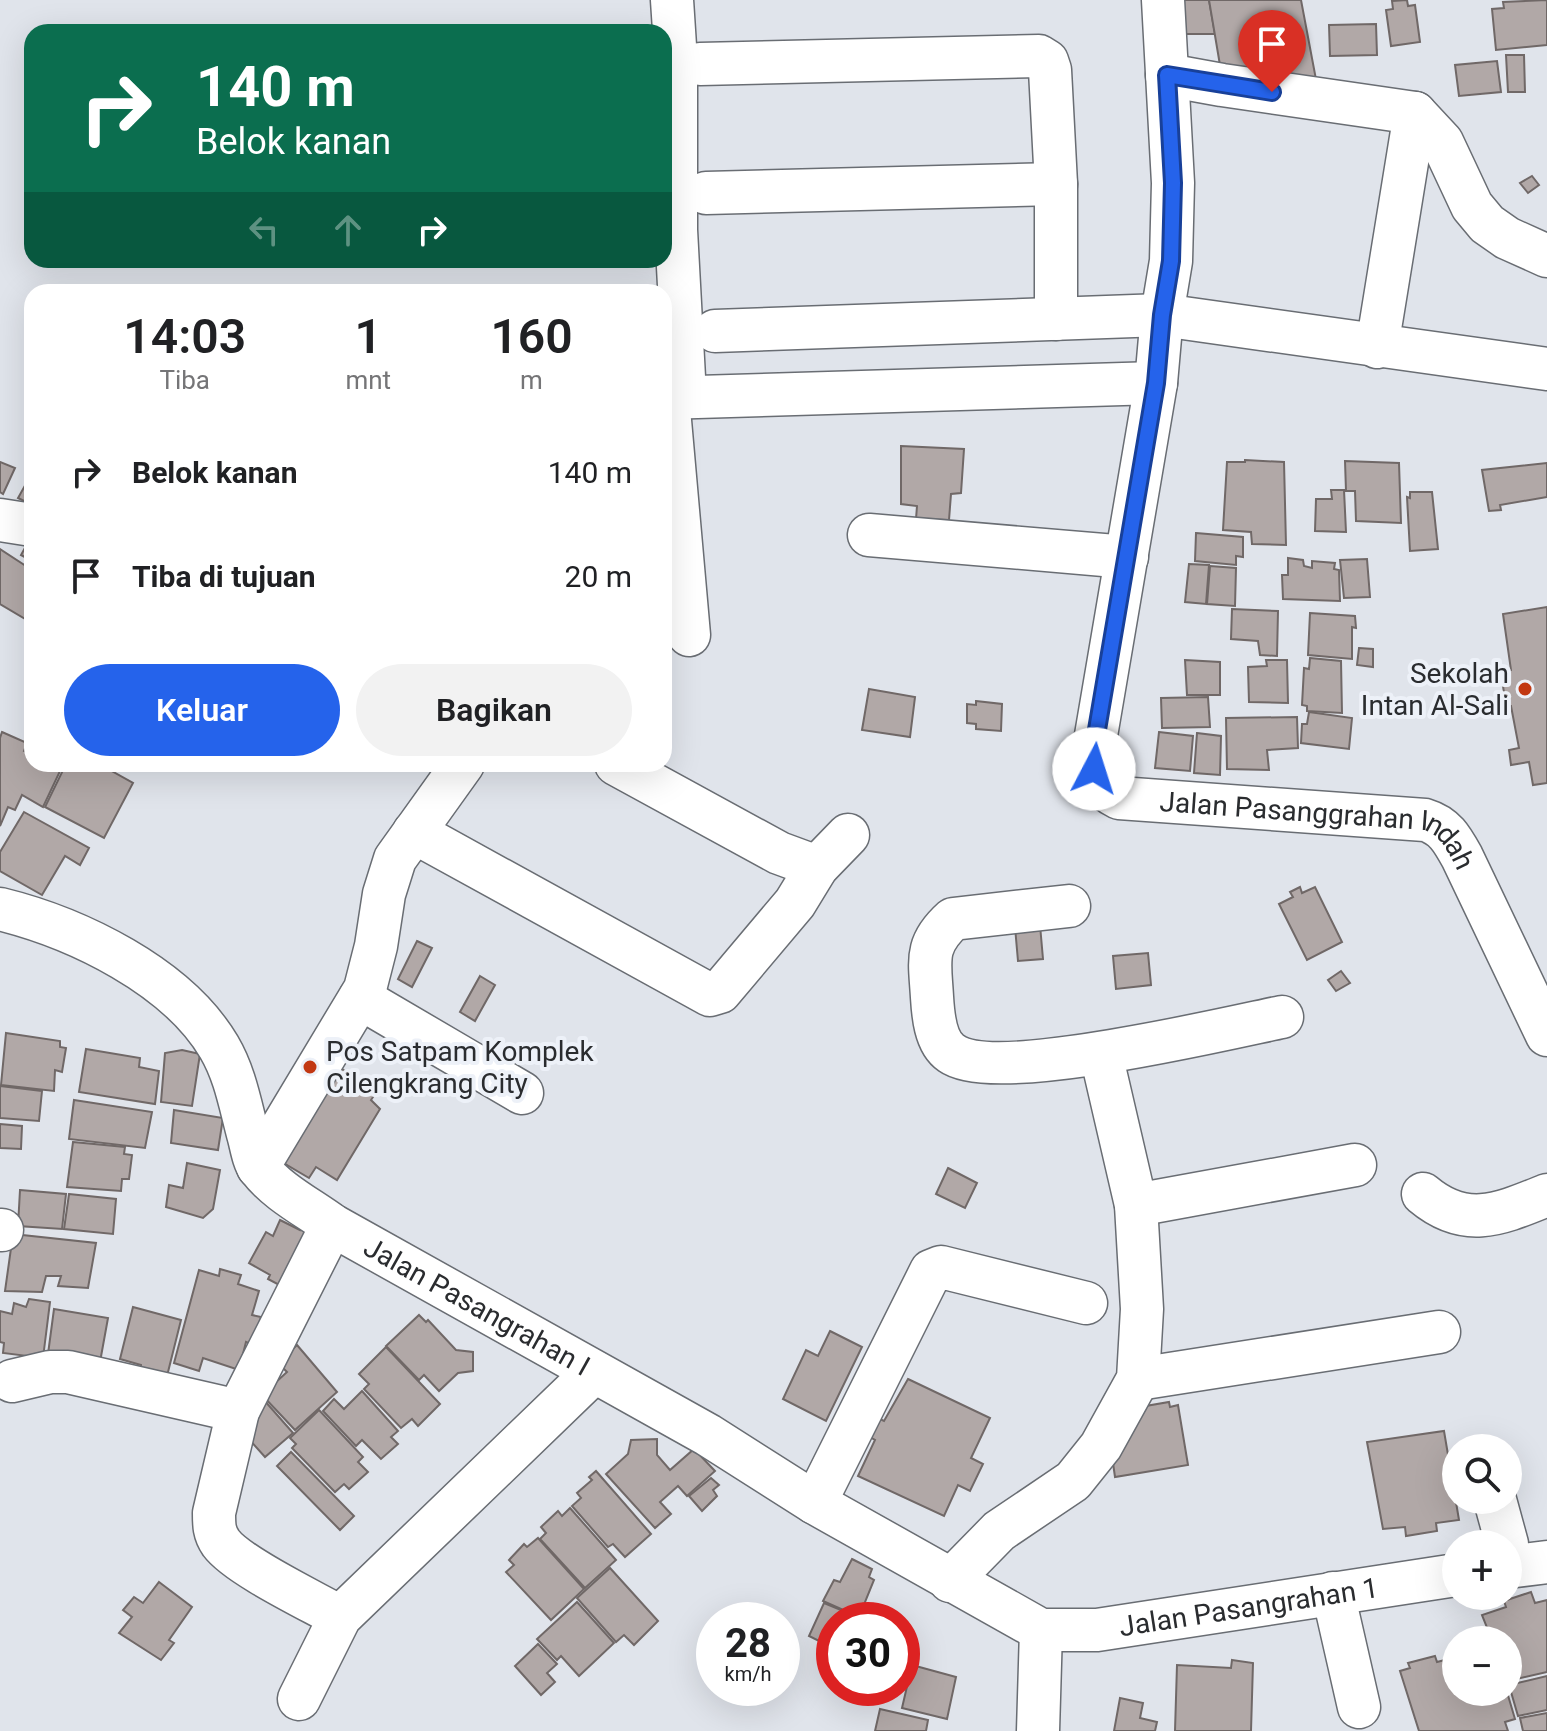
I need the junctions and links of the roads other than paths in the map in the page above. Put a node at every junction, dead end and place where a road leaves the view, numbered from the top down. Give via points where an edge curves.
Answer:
1 (672, 0) edge
2 (1163, 0) edge
3 (700, 64) dead end
4 (1167, 75) junction
5 (1415, 113) junction
6 (672, 174) edge
7 (1056, 184) junction
8 (706, 193) dead end
9 (672, 242) edge
10 (1546, 252) edge
11 (1162, 315) junction
12 (1056, 319) junction
13 (687, 328) edge
14 (1377, 347) junction
15 (1547, 369) edge
16 (1156, 383) junction
17 (672, 397) edge
18 (0, 520) edge
19 (24, 524) edge
20 (869, 535) dead end
21 (1127, 557) junction
22 (689, 635) dead end
23 (457, 772) edge
24 (631, 772) edge
25 (414, 832) junction
26 (848, 835) dead end
27 (817, 867) junction
28 (1069, 906) dead end
29 (0, 909) edge
30 (360, 998) junction
31 (1282, 1017) dead end
32 (1547, 1035) edge
33 (1101, 1054) junction
34 (522, 1093) dead end
35 (1355, 1165) dead end
36 (258, 1167) junction
37 (1423, 1194) dead end
38 (1547, 1195) edge
39 (1136, 1205) junction
40 (332, 1225) junction
41 (1086, 1303) dead end
42 (1439, 1332) dead end
43 (594, 1372) junction
44 (1138, 1379) junction
45 (12, 1381) dead end
46 (238, 1411) junction
47 (815, 1503) junction
48 (1442, 1577) edge
49 (950, 1581) junction
50 (1333, 1593) junction
51 (340, 1617) junction
52 (1041, 1630) junction
53 (299, 1699) dead end
54 (1359, 1707) dead end
55 (1038, 1731) edge

1 - 6 street
2 - 4 street, Jalan Pasanggrahan Indah
3 - 7 street via 1039,56 1050,70
4 - 5 street
4 - 11 street, Jalan Pasanggrahan Indah via 1173,183 1171,261
5 - 10 street via 1442,142 1472,206 1487,224 1507,238
5 - 14 street
7 - 8 street
7 - 12 street
9 - 13 street
11 - 12 street
11 - 14 street
11 - 16 street, Jalan Pasanggrahan Indah
12 - 13 street
13 - 17 street
14 - 15 street
16 - 17 street
16 - 21 street, Jalan Pasanggrahan Indah
17 - 22 street
18 - 19 street
20 - 21 street
21 - 32 street, Jalan Pasanggrahan Indah via 1092,759 1103,788 1119,798 1437,824 1462,857
23 - 25 street
24 - 27 street via 779,853
25 - 27 street via 710,995 720,992 795,903
25 - 30 street via 389,874
26 - 27 street
28 - 33 street via 953,919 940,931 931,951 939,1040 951,1053 987,1061
29 - 36 street via 102,948 155,978 194,1014 233,1076
30 - 34 street
30 - 36 street
31 - 33 street
33 - 39 street
35 - 39 street
36 - 40 street, Jalan Pasangrahan I
37 - 38 street via 1441,1209 1467,1217
39 - 44 street via 1142,1309
40 - 43 street, Jalan Pasangrahan I
40 - 46 street
41 - 47 street via 941,1267 931,1271
42 - 44 street
43 - 47 street, Jalan Pasangrahan I
43 - 51 street
44 - 49 street via 1101,1446 1073,1481 999,1531
45 - 46 street via 68,1372
46 - 51 street via 214,1529 242,1561
47 - 49 street, Jalan Pasangrahan I
48 - 50 street, Jalan Pasangrahan 1
49 - 52 street, Jalan Pasangrahan I
50 - 52 street, Jalan Pasangrahan 1 via 1097,1630
50 - 54 street
51 - 53 street
52 - 55 street

